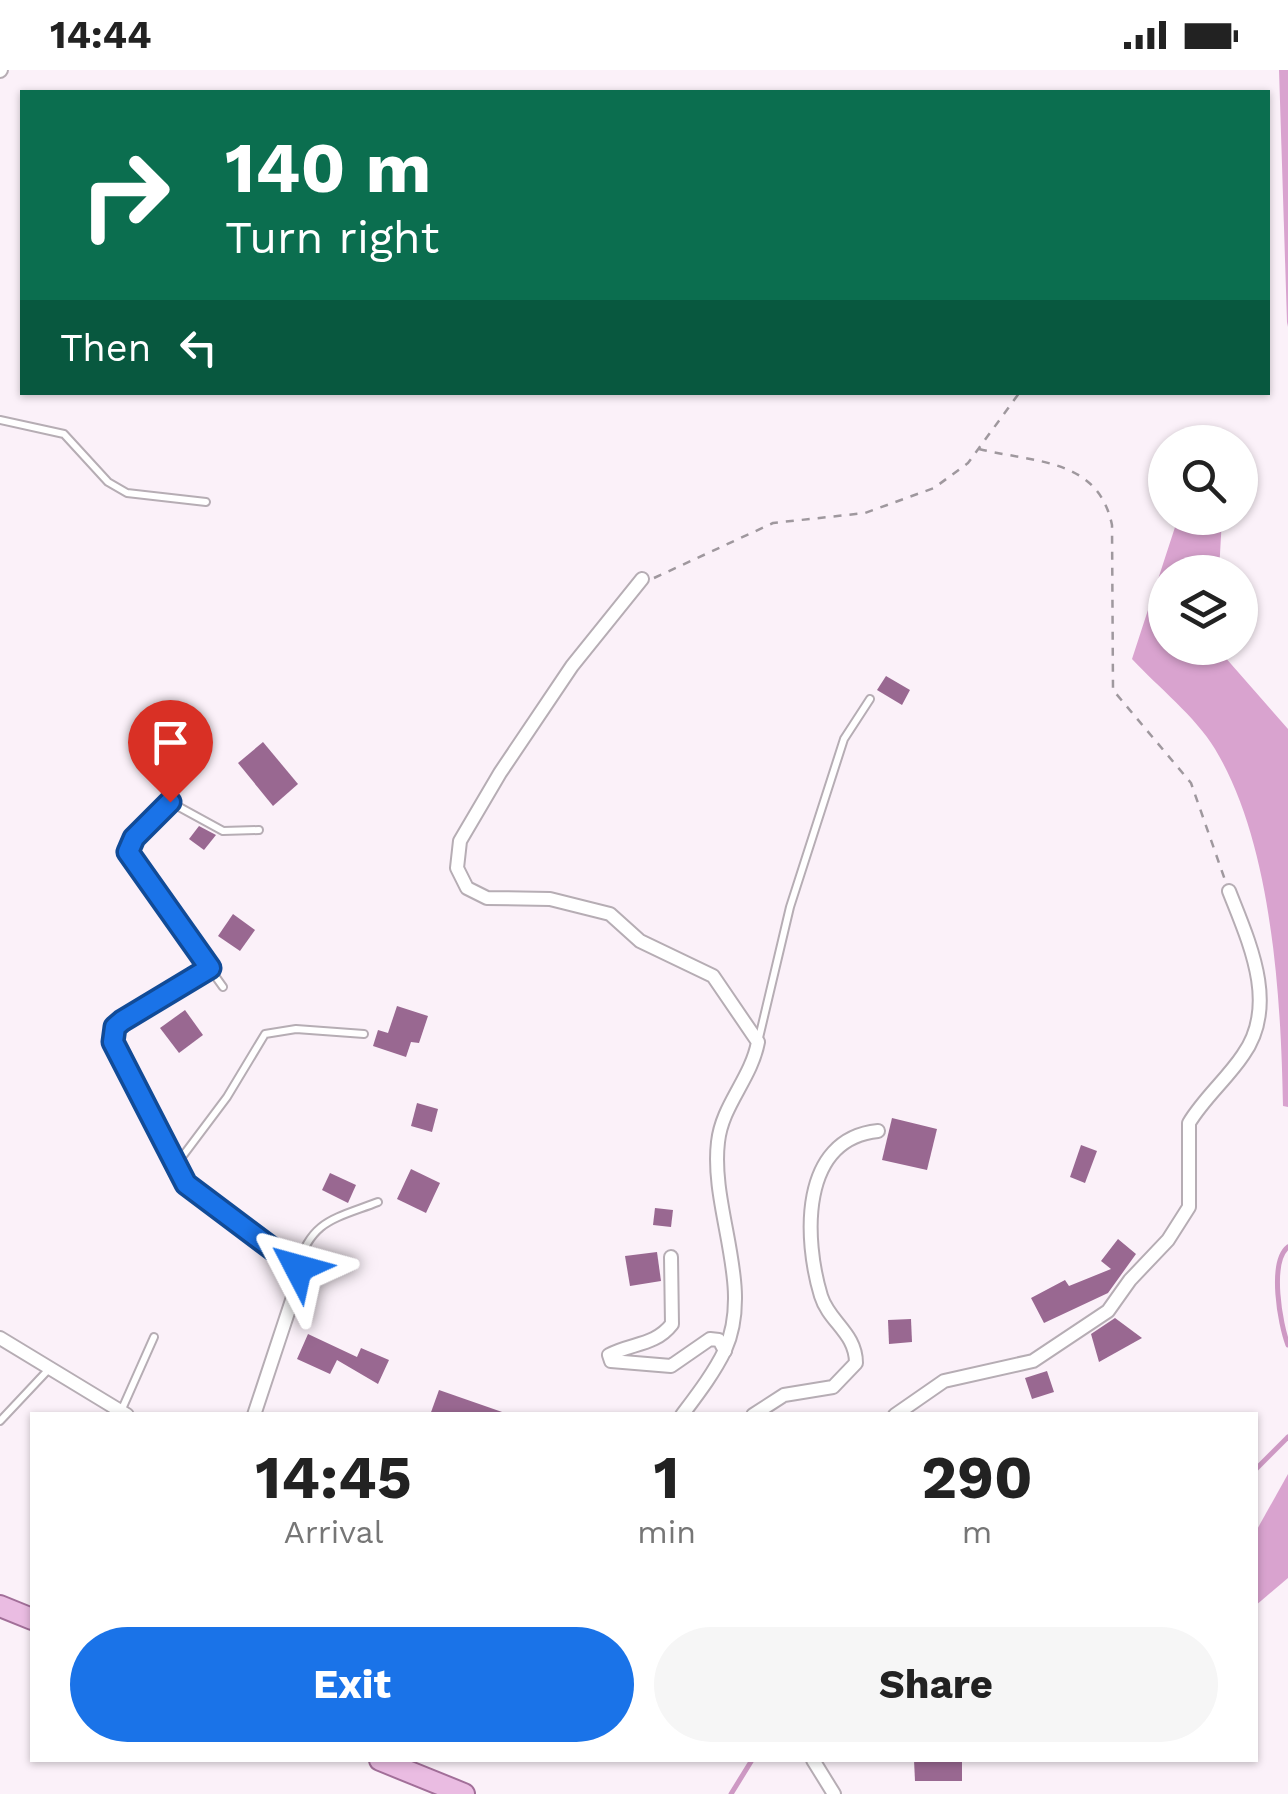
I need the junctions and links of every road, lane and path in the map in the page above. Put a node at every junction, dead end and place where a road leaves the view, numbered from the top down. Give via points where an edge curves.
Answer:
1 (1018, 395) edge
2 (0, 420) edge
3 (979, 449) junction
4 (206, 502) dead end
5 (642, 578) joint
6 (870, 699) dead end
7 (259, 830) dead end
8 (1229, 891) joint
9 (210, 968) junction
10 (223, 986) dead end
11 (364, 1034) dead end
12 (758, 1042) junction
13 (878, 1131) dead end
14 (175, 1166) junction
15 (378, 1202) dead end
16 (671, 1257) dead end
17 (298, 1268) junction
18 (0, 1338) edge
19 (154, 1338) dead end
20 (725, 1350) junction
21 (50, 1369) junction
22 (122, 1412) edge
23 (124, 1412) edge
24 (255, 1412) edge
25 (684, 1412) edge
26 (758, 1412) edge
27 (899, 1412) edge
28 (0, 1422) edge
29 (0, 1606) edge
30 (30, 1618) edge
31 (385, 1762) edge
32 (814, 1762) edge
33 (464, 1794) edge
34 (834, 1794) edge

1 - 3 path
2 - 4 lane via 64,434 126,493
3 - 5 path via 934,488 865,513 773,524 670,574
3 - 8 path via 1085,476 1107,502 1113,690 1191,783
5 - 12 street via 572,666 500,774 460,841 457,868 467,888 487,898 577,902 610,914 640,941 713,976
6 - 12 lane via 844,739 790,907
7 - 9 lane via 223,831 170,802 128,845
8 - 27 street via 1258,975 1260,1011 1244,1054 1189,1122 1192,1186 1181,1221 1108,1311 1066,1340 1033,1361 944,1381
9 - 10 lane
9 - 14 street via 122,1021 113,1035
11 - 14 lane via 265,1034
12 - 20 street via 718,1140 734,1299
13 - 26 street via 862,1132 828,1161 809,1218 820,1296 852,1342 856,1363 833,1387 784,1395
14 - 17 street via 198,1195
15 - 17 lane via 316,1228
16 - 20 street via 672,1324 653,1340 609,1355 611,1361 671,1366 710,1339
17 - 24 street via 299,1287
18 - 21 street
19 - 23 lane
20 - 25 street
21 - 22 street
21 - 28 lane
29 - 30 main road
31 - 33 main road
32 - 34 street

